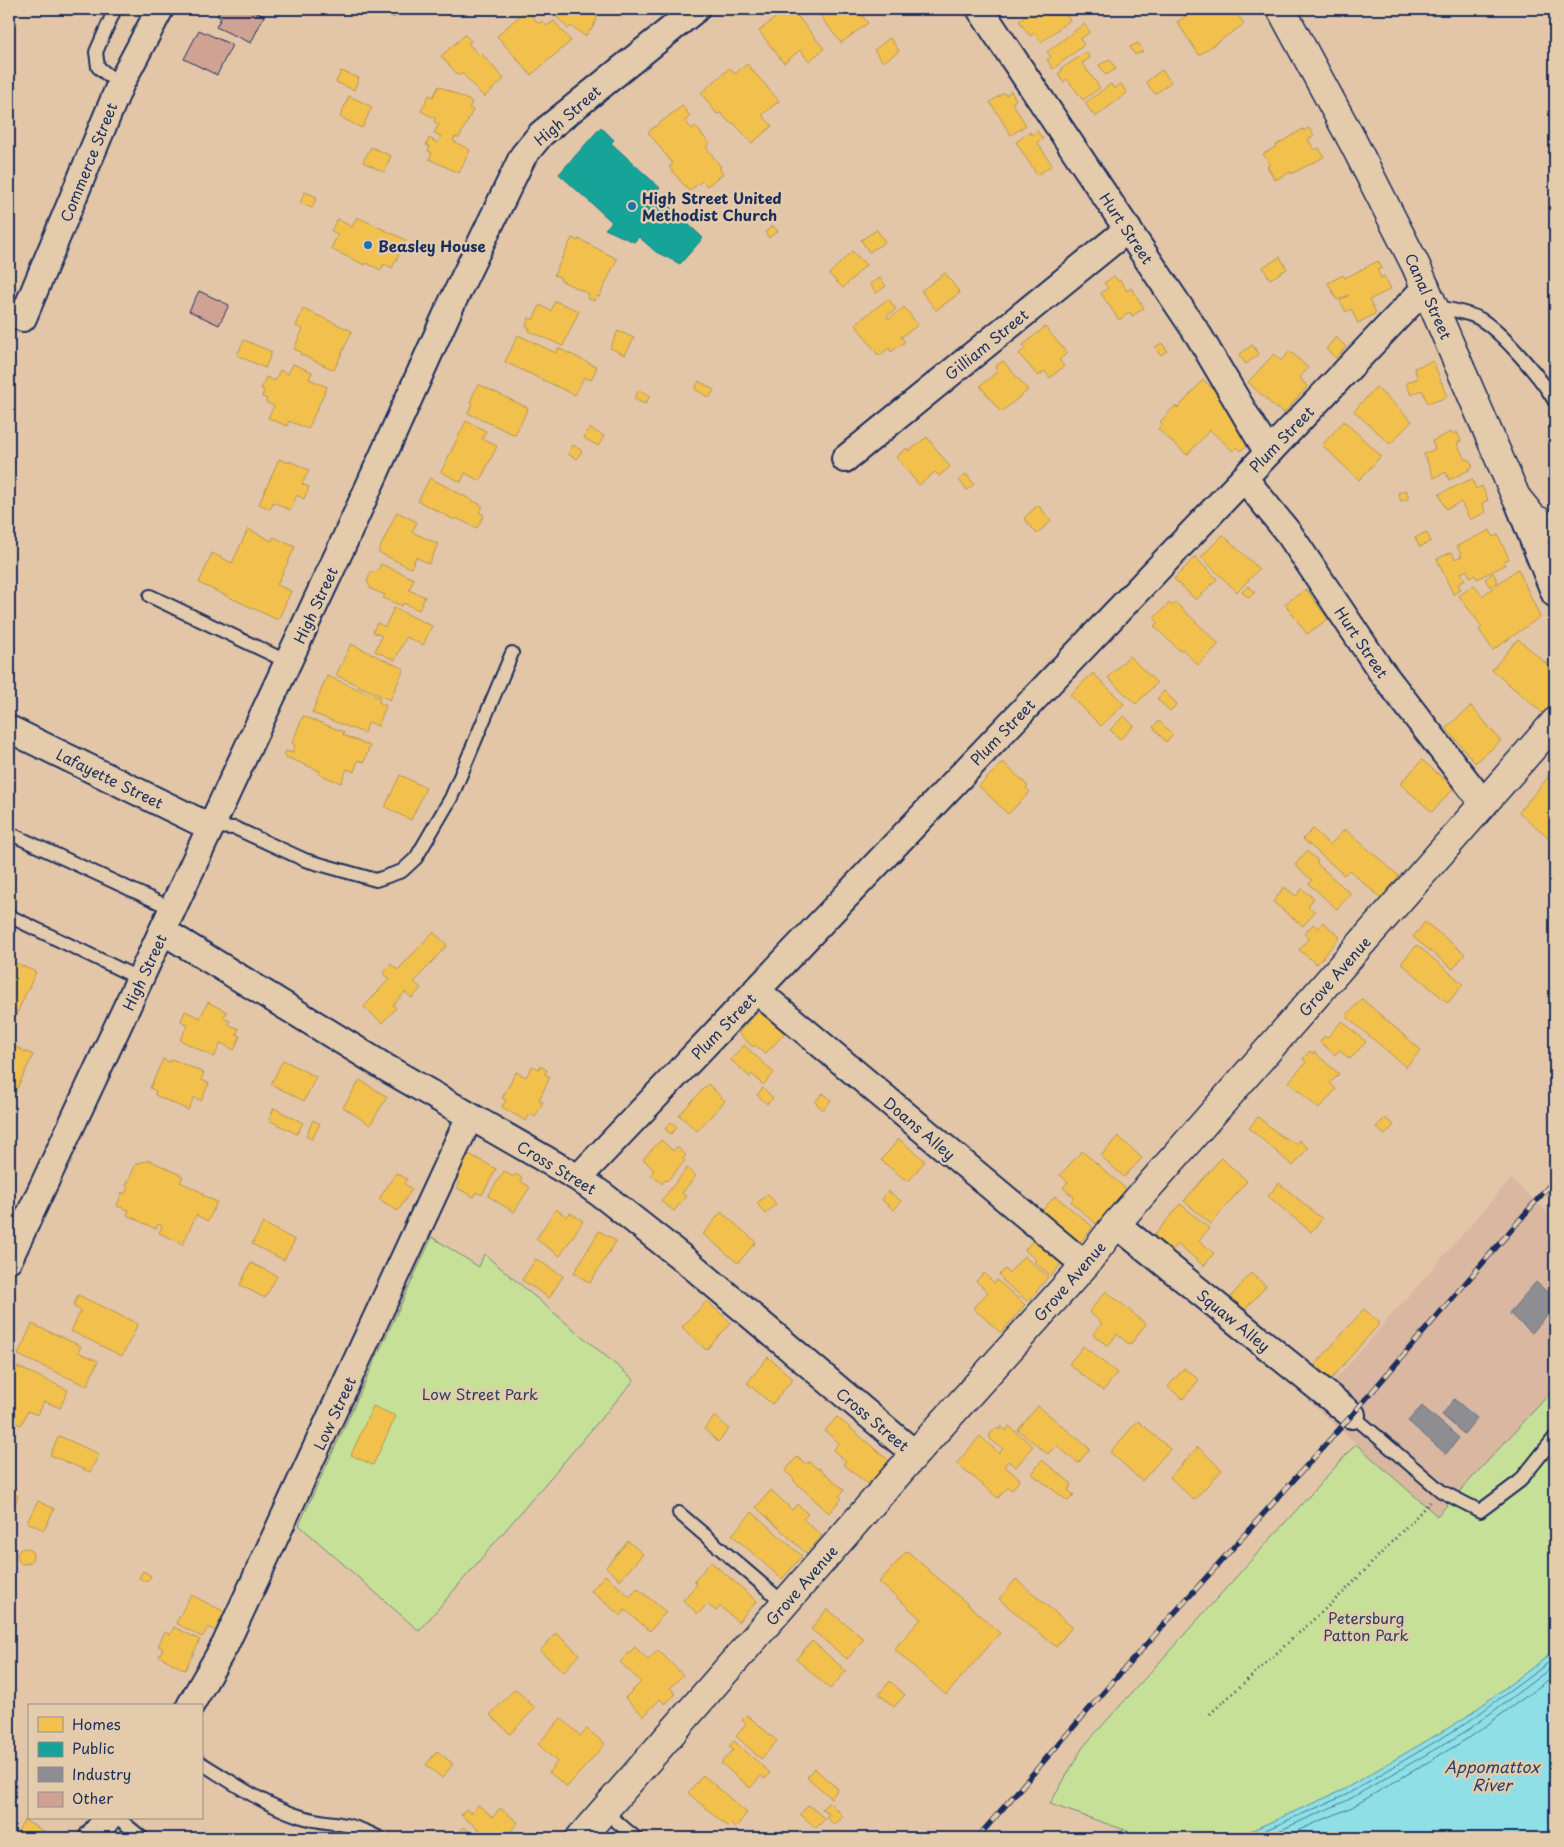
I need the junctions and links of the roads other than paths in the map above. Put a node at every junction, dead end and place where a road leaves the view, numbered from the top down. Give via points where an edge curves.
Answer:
1 (115, 9) edge
2 (160, 9) edge
3 (696, 9) edge
4 (980, 9) edge
5 (1281, 9) edge
6 (120, 85) junction
7 (1128, 229) junction
8 (1430, 297) junction
9 (24, 318) dead end
10 (1555, 402) edge
11 (1268, 452) junction
12 (845, 459) dead end
13 (1244, 478) junction
14 (1516, 497) junction
15 (1555, 529) edge
16 (1555, 594) edge
17 (150, 596) dead end
18 (512, 652) dead end
19 (288, 662) junction
20 (1555, 722) edge
21 (9, 729) edge
22 (1484, 804) junction
23 (210, 827) junction
24 (9, 833) edge
25 (9, 916) edge
26 (168, 920) junction
27 (140, 979) junction
28 (756, 990) junction
29 (470, 1116) junction
30 (578, 1178) junction
31 (1116, 1224) junction
32 (9, 1259) edge
33 (1085, 1265) junction
34 (1352, 1415) joint
35 (1555, 1437) edge
36 (915, 1454) junction
37 (679, 1513) dead end
38 (785, 1604) junction
39 (191, 1704) edge
40 (202, 1763) edge
41 (604, 1811) junction
42 (106, 1820) edge
43 (120, 1820) edge
44 (92, 1838) edge
45 (142, 1838) edge
46 (380, 1838) edge
47 (580, 1838) edge
48 (636, 1838) edge

1 - 6 lane via 96,52 98,66
2 - 6 street, Commerce Street
3 - 19 street, High Street via 541,134 523,156 451,305
4 - 7 street, Hurt Street
5 - 8 main road, Canal Street via 1353,142
6 - 9 street, Commerce Street
7 - 11 street, Hurt Street via 1199,336
7 - 12 street, Gilliam Street
8 - 10 lane via 1479,318 1508,343
8 - 11 street, Plum Street
8 - 14 main road, Canal Street
11 - 13 street, Plum Street
13 - 22 street, Hurt Street via 1290,536 1381,671
13 - 28 street, Plum Street
14 - 15 main road via 1533,518
14 - 16 street, Canal Street
17 - 19 lane
18 - 23 lane via 451,798 416,858 402,871 376,880 305,860 235,828
19 - 23 street, High Street
20 - 22 main road, Grove Avenue
21 - 23 street, Lafayette Street
22 - 31 main road, Grove Avenue
23 - 26 street, High Street
24 - 26 lane
25 - 27 lane
26 - 27 street, High Street
26 - 29 street, Cross Street via 388,1069
27 - 32 street, High Street
28 - 30 street, Plum Street
28 - 33 street, Doans Alley
29 - 30 street, Cross Street
29 - 39 street, Low Street via 225,1645
30 - 36 street, Cross Street via 690,1264
31 - 33 main road, Grove Avenue
31 - 34 street, Squaw Alley
33 - 36 main road, Grove Avenue
34 - 35 lane via 1441,1491 1480,1511 1520,1481
36 - 38 main road, Grove Avenue
37 - 38 lane
38 - 41 main road, Grove Avenue
40 - 46 lane via 281,1810 304,1818 342,1824
41 - 47 main road, Grove Avenue
41 - 48 lane
42 - 44 street
43 - 45 lane

